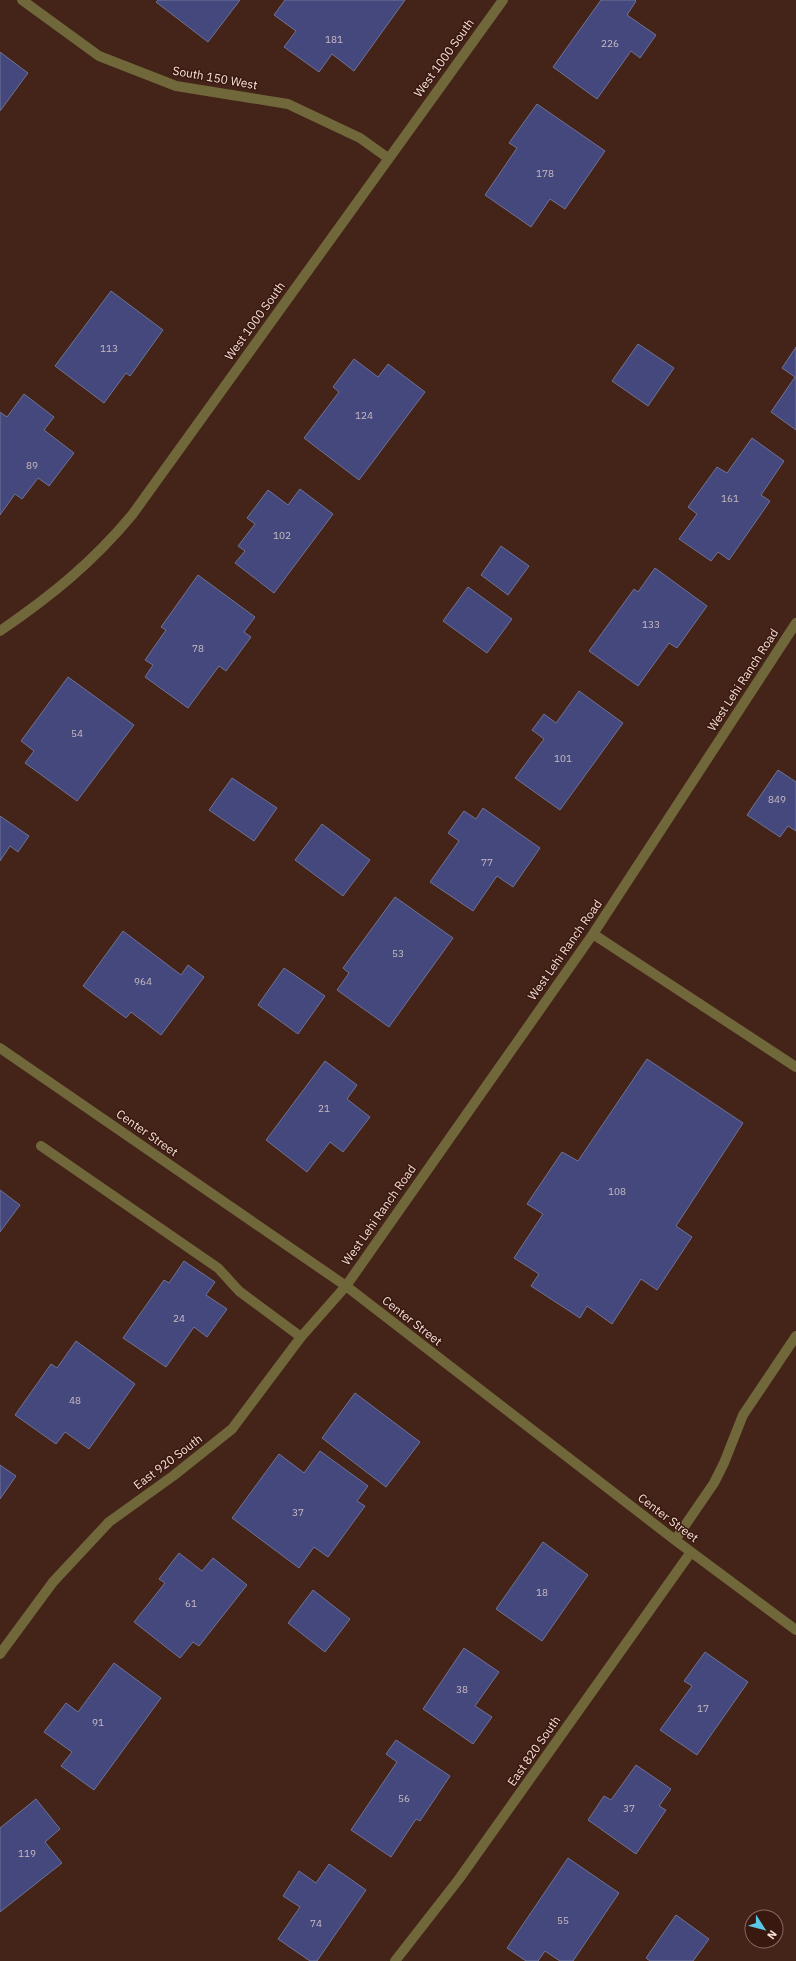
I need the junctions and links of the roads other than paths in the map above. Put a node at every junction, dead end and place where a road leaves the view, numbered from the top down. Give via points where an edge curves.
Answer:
1 (22, 0) edge
2 (502, 0) edge
3 (388, 158) junction
4 (796, 623) edge
5 (0, 631) edge
6 (593, 934) junction
7 (0, 1048) edge
8 (796, 1067) edge
9 (41, 1146) dead end
10 (346, 1286) junction
11 (796, 1336) edge
12 (301, 1337) junction
13 (675, 1540) junction
14 (691, 1552) junction
15 (796, 1630) edge
16 (0, 1654) edge
17 (395, 1961) edge

1 - 3 street, South 150 West via 99,56 176,86 288,104 360,138
2 - 3 street, West 1000 South
3 - 5 street, West 1000 South via 132,515 106,546 73,577
4 - 6 street, West Lehi Ranch Road
6 - 8 street
6 - 10 street, West Lehi Ranch Road
7 - 10 street, Center Street
9 - 12 street via 218,1268 239,1290
10 - 12 street, East 920 South
10 - 13 street, Center Street
11 - 13 street via 743,1415 714,1483
12 - 16 street, East 920 South via 232,1429 109,1522 53,1582
13 - 14 street, Center Street
14 - 15 street, Center Street
14 - 17 street, East 820 South via 459,1879

